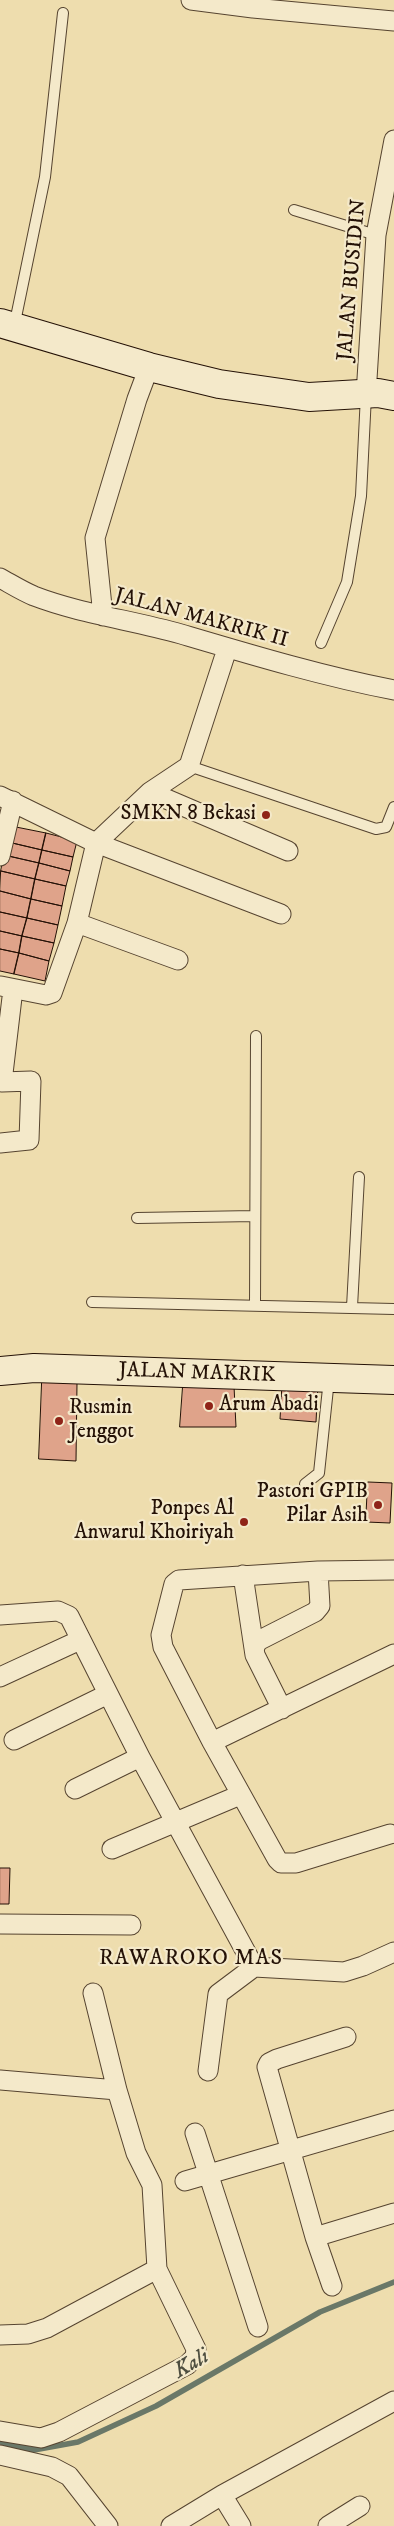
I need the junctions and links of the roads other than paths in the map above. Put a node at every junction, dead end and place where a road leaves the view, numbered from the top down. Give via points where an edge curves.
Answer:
1 (191, 0) edge
2 (63, 13) dead end
3 (394, 22) edge
4 (394, 140) edge
5 (294, 210) dead end
6 (376, 235) junction
7 (7, 325) edge
8 (149, 368) junction
9 (366, 395) junction
10 (394, 396) edge
11 (0, 578) edge
12 (103, 616) junction
13 (320, 643) dead end
14 (226, 649) junction
15 (394, 690) edge
16 (189, 766) junction
17 (150, 792) junction
18 (6, 799) edge
19 (394, 807) edge
20 (96, 843) junction
21 (288, 851) dead end
22 (0, 856) edge
23 (281, 914) dead end
24 (76, 923) junction
25 (178, 960) dead end
26 (6, 987) edge
27 (256, 1036) dead end
28 (0, 1143) edge
29 (359, 1177) dead end
30 (254, 1216) junction
31 (137, 1218) dead end
32 (92, 1302) dead end
33 (255, 1305) junction
34 (352, 1308) junction
35 (394, 1309) edge
36 (0, 1371) edge
37 (329, 1378) junction
38 (394, 1380) edge
39 (305, 1484) dead end
40 (394, 1570) edge
41 (318, 1571) junction
42 (243, 1575) junction
43 (0, 1616) edge
44 (80, 1640) junction
45 (254, 1648) junction
46 (394, 1654) edge
47 (0, 1677) edge
48 (108, 1694) junction
49 (282, 1709) junction
50 (14, 1740) dead end
51 (212, 1742) junction
52 (140, 1757) junction
53 (75, 1789) dead end
54 (240, 1795) junction
55 (175, 1822) junction
56 (390, 1834) dead end
57 (112, 1849) dead end
58 (0, 1924) edge
59 (131, 1925) dead end
60 (394, 1952) edge
61 (254, 1967) junction
62 (93, 1993) dead end
63 (346, 2038) dead end
64 (208, 2070) dead end
65 (0, 2080) edge
66 (116, 2090) junction
67 (394, 2120) edge
68 (196, 2133) dead end
69 (289, 2150) junction
70 (209, 2173) junction
71 (185, 2181) dead end
72 (394, 2213) edge
73 (315, 2237) junction
74 (157, 2268) junction
75 (332, 2286) dead end
76 (258, 2327) dead end
77 (0, 2335) edge
78 (394, 2401) edge
79 (0, 2430) edge
80 (0, 2455) edge
81 (222, 2494) junction
82 (360, 2506) dead end
83 (108, 2526) edge
84 (171, 2526) edge
85 (241, 2526) edge
86 (328, 2526) edge
87 (336, 2526) edge

1 - 3 street
2 - 7 lane via 45,178
4 - 6 street, JALAN BUSIDIN
5 - 6 lane
6 - 9 street, JALAN BUSIDIN
7 - 8 street
8 - 9 street via 282,394 309,397
8 - 12 street via 95,538
9 - 10 street
9 - 13 lane via 361,496 347,582
11 - 12 street, JALAN MAKRIK II via 33,595
12 - 14 street, JALAN MAKRIK II via 180,634
14 - 15 street, JALAN MAKRIK II
14 - 16 street
16 - 17 street
16 - 19 lane via 376,829 386,827
17 - 20 street
17 - 21 street
18 - 20 street
18 - 22 street
20 - 23 street
20 - 24 street
24 - 25 street
24 - 26 street via 52,993 46,995
26 - 28 street via 2,1082 31,1080 29,1140
27 - 30 lane
29 - 34 lane
30 - 31 lane
30 - 33 lane
32 - 33 lane
33 - 34 lane
34 - 35 lane
36 - 37 street, JALAN MAKRIK via 34,1368
37 - 38 street, JALAN MAKRIK
37 - 39 lane via 318,1473
40 - 41 street
41 - 42 street
41 - 45 street via 320,1606 315,1612 258,1641
42 - 45 street
42 - 51 street via 179,1580 174,1584 161,1635 163,1647
43 - 44 street via 58,1610 69,1616
44 - 47 street
44 - 48 street
45 - 49 street
46 - 49 street
48 - 50 street
48 - 52 street
49 - 51 street
51 - 54 street
52 - 53 street
52 - 55 street
54 - 55 street
54 - 56 street via 281,1863 296,1863
55 - 57 street
55 - 61 street
58 - 59 street
60 - 61 street via 344,1972
61 - 64 street via 218,1994
62 - 66 street
63 - 69 street via 269,2062 267,2068
65 - 66 street
66 - 74 street via 136,2153 152,2185
67 - 69 street
68 - 70 street
69 - 70 street
69 - 73 street
70 - 71 street
70 - 76 street
72 - 73 street
73 - 75 street
74 - 77 street via 47,2328 28,2334
74 - 79 street via 196,2349 187,2365 59,2432 41,2438
78 - 81 street
80 - 83 street via 52,2467 69,2476
81 - 84 street
81 - 85 street
82 - 86 street
86 - 87 street

